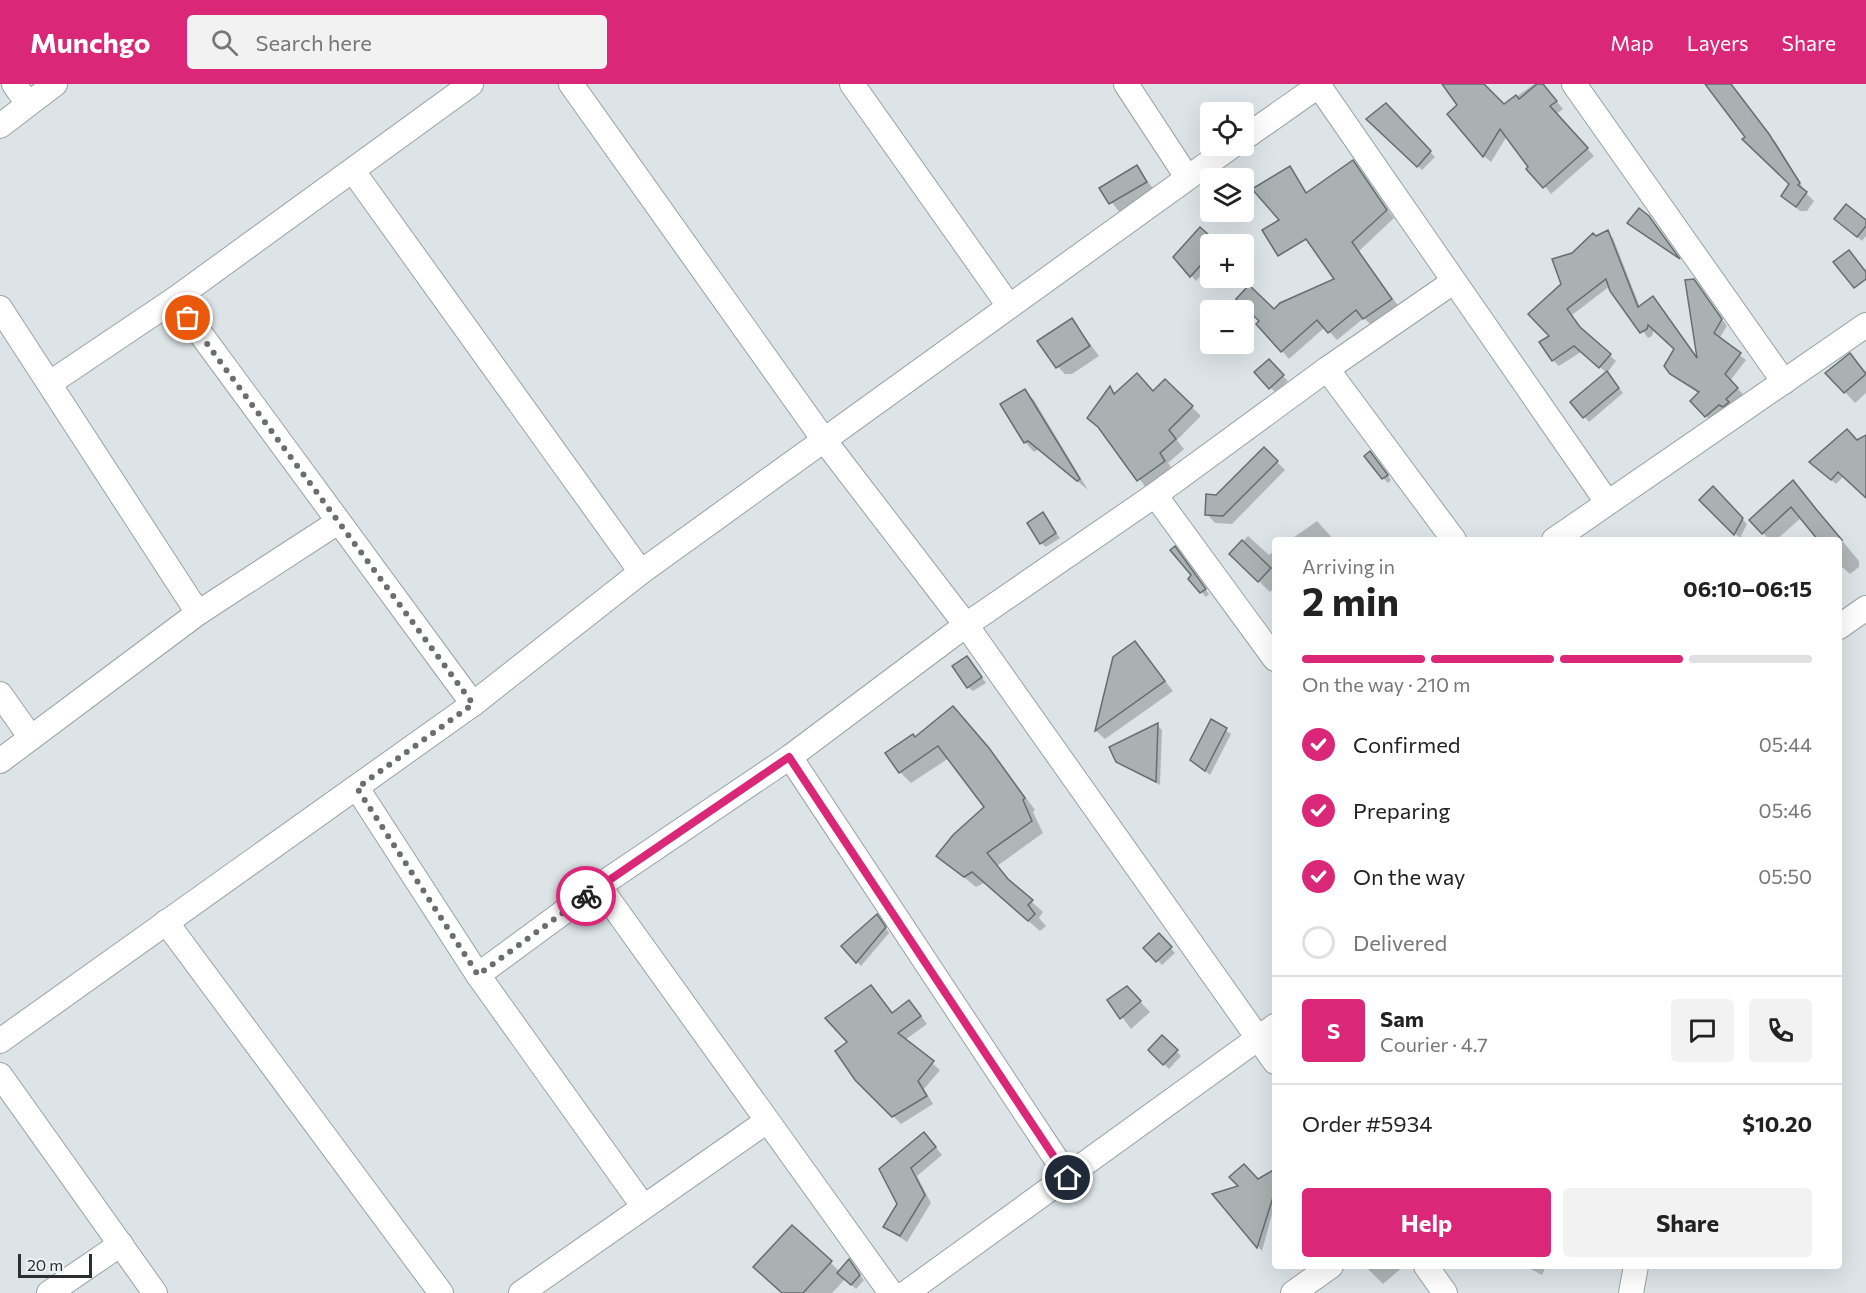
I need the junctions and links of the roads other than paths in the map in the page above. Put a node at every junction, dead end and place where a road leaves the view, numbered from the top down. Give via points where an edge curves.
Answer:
1 (14, 84) edge
2 (55, 84) edge
3 (471, 84) edge
4 (571, 84) edge
5 (852, 84) edge
6 (1126, 84) edge
7 (1574, 84) edge
8 (1320, 85) edge
9 (28, 104) junction
10 (0, 126) edge
11 (1254, 131) edge
12 (1217, 156) edge
13 (353, 171) junction
14 (1187, 177) junction
15 (1453, 282) junction
16 (175, 299) junction
17 (1009, 306) junction
18 (0, 308) edge
19 (1866, 325) edge
20 (1327, 369) junction
21 (51, 382) junction
22 (1784, 382) junction
23 (824, 440) junction
24 (1155, 495) junction
25 (1606, 502) junction
26 (338, 522) junction
27 (1452, 537) edge
28 (1558, 537) edge
29 (641, 572) junction
30 (1866, 608) edge
31 (198, 613) junction
32 (966, 625) junction
33 (1842, 625) edge
34 (1272, 655) edge
35 (0, 694) edge
36 (473, 704) junction
37 (31, 738) junction
38 (789, 757) junction
39 (0, 761) edge
40 (357, 788) junction
41 (599, 886) junction
42 (166, 922) junction
43 (478, 975) junction
44 (1266, 1032) edge
45 (0, 1041) edge
46 (1272, 1052) edge
47 (0, 1075) edge
48 (767, 1121) junction
49 (1068, 1178) junction
50 (643, 1206) junction
51 (121, 1244) junction
52 (1327, 1269) edge
53 (1428, 1269) edge
54 (1635, 1269) edge
55 (49, 1293) edge
56 (155, 1293) edge
57 (441, 1293) edge
58 (522, 1293) edge
59 (891, 1293) edge
60 (906, 1293) edge
61 (1293, 1293) edge
62 (1445, 1293) edge
63 (1631, 1293) edge

1 - 9 street
2 - 9 street
3 - 13 street
4 - 23 street
5 - 17 street
6 - 14 street
7 - 22 street
8 - 11 street
8 - 15 street
9 - 10 street
12 - 14 street
13 - 16 street
13 - 29 street
14 - 17 street
15 - 20 street
15 - 25 street
16 - 21 street
16 - 26 street
17 - 23 street
18 - 21 street
19 - 22 street
20 - 24 street
20 - 27 street
21 - 31 street
22 - 25 street
23 - 29 street
23 - 32 street
24 - 32 street
24 - 34 street
25 - 28 street
26 - 31 street
26 - 36 street
29 - 36 street
30 - 33 street
31 - 37 street
32 - 38 street
32 - 44 street
35 - 37 street
36 - 40 street
37 - 39 street
38 - 41 street
38 - 49 street
40 - 42 street
40 - 43 street
41 - 43 street
41 - 48 street
42 - 45 street
42 - 57 street
43 - 50 street
44 - 46 street
44 - 49 street
47 - 51 street
48 - 50 street
48 - 59 street
49 - 60 street
50 - 58 street
51 - 55 street
51 - 56 street
52 - 61 street
53 - 62 street
54 - 63 street

